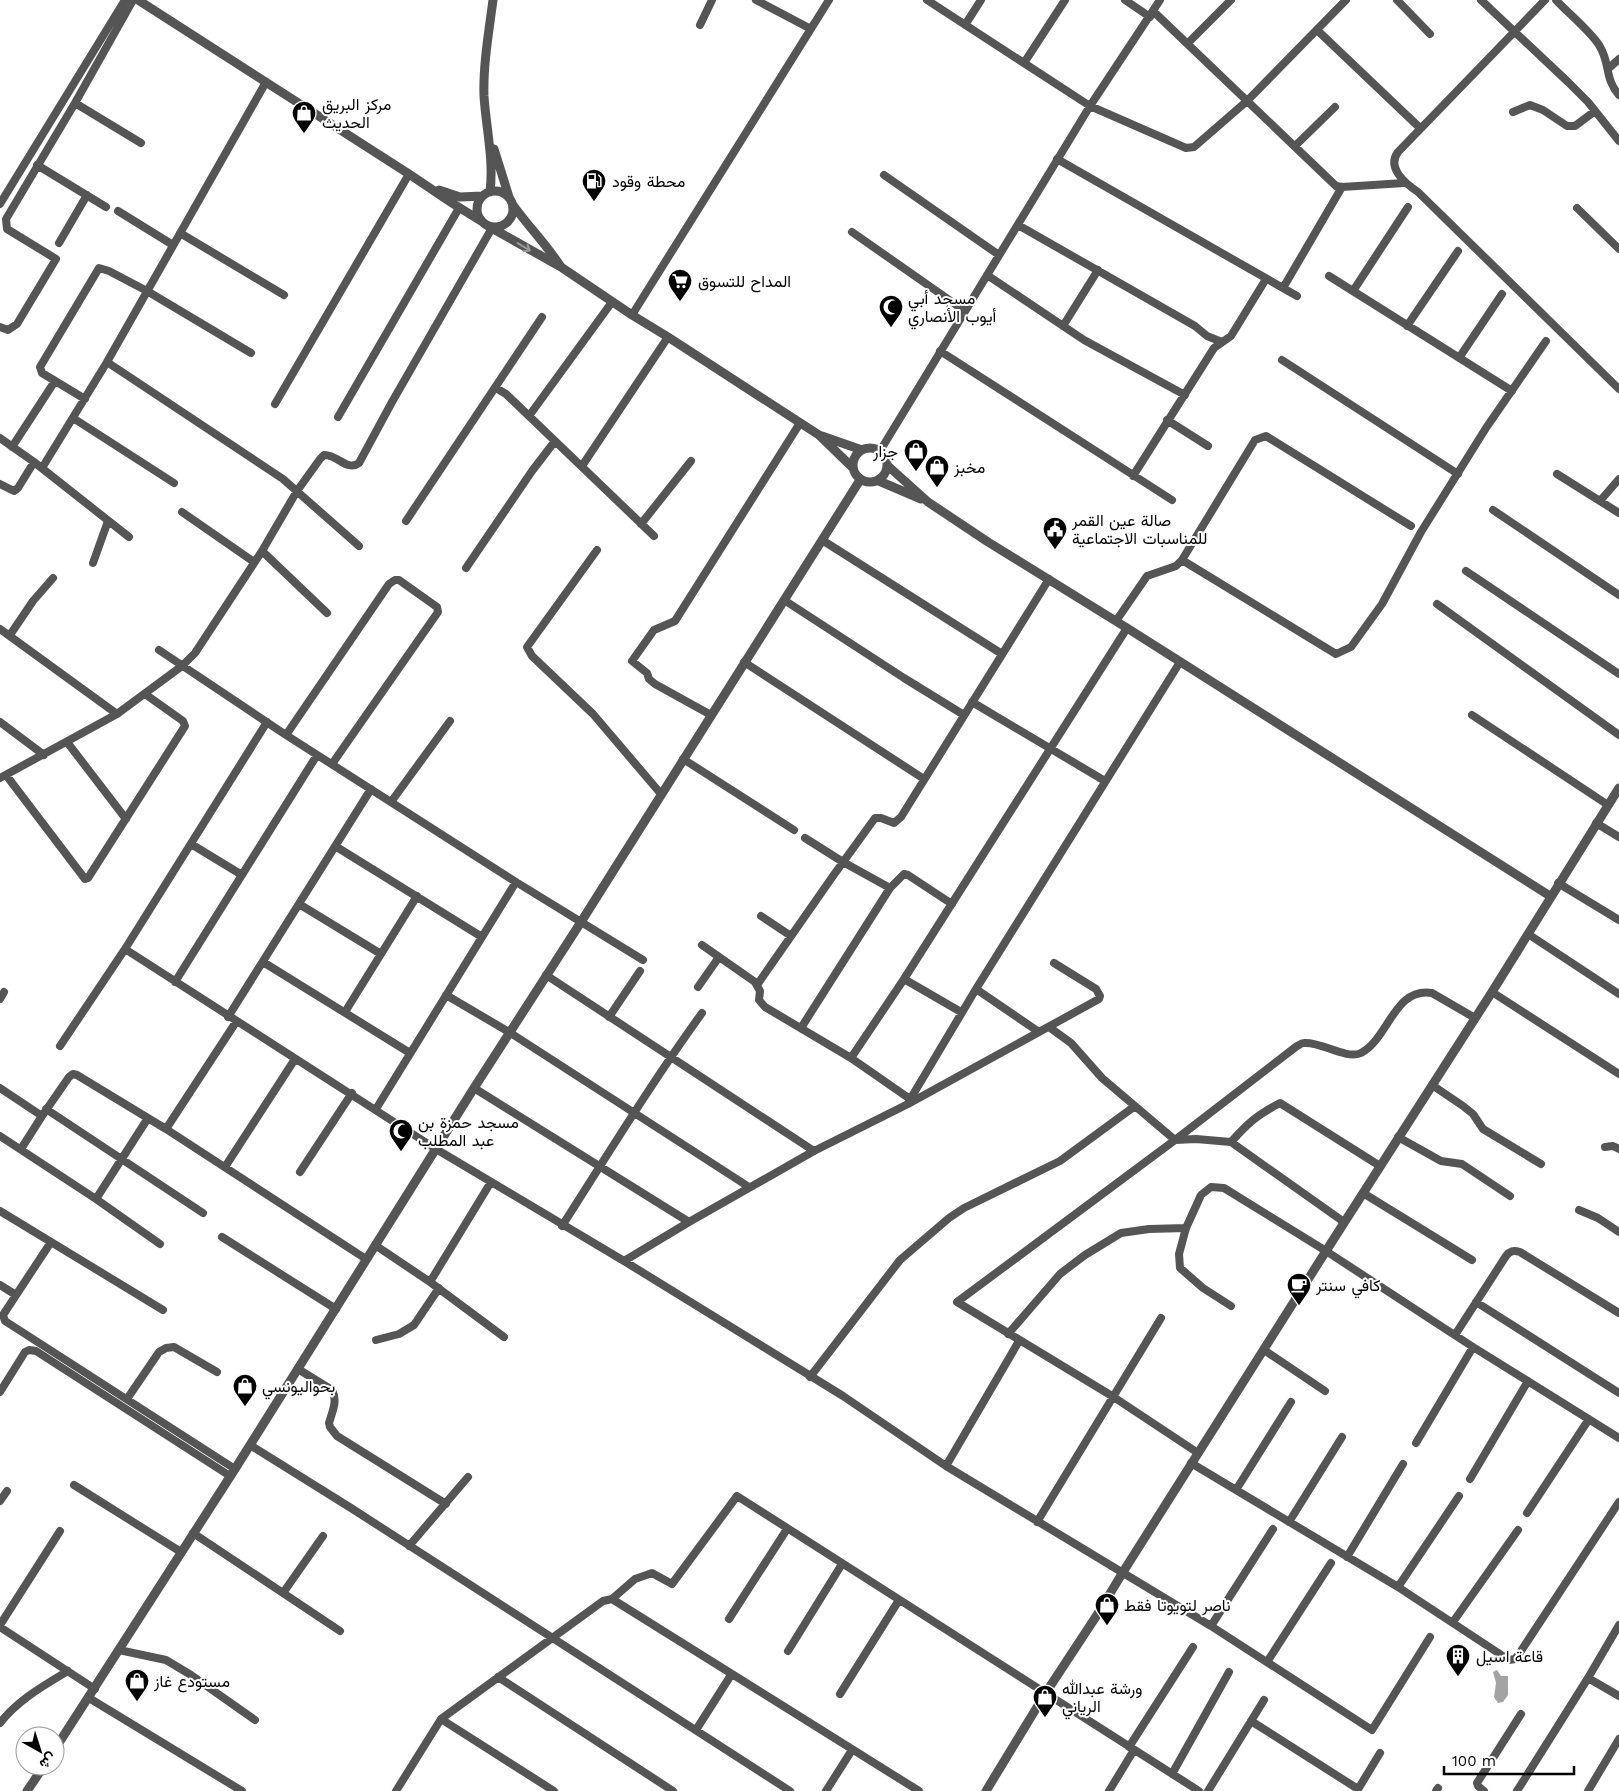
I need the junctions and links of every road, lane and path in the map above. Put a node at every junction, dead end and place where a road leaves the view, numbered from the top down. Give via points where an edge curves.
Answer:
1 (125, 0) edge
2 (133, 0) edge
3 (138, 0) edge
4 (493, 0) edge
5 (712, 0) edge
6 (756, 0) edge
7 (829, 0) edge
8 (926, 0) edge
9 (981, 0) edge
10 (1065, 0) edge
11 (1126, 0) edge
12 (1160, 0) edge
13 (1231, 0) edge
14 (1346, 0) edge
15 (1397, 0) edge
16 (1482, 0) edge
17 (1545, 0) edge
18 (1556, 0) edge
19 (1152, 14) junction
20 (700, 25) dead end
21 (965, 25) junction
22 (811, 29) junction
23 (1317, 30) junction
24 (1515, 32) junction
25 (1430, 34) dead end
26 (1188, 43) junction
27 (1619, 58) edge
28 (1024, 63) junction
29 (1608, 68) junction
30 (266, 82) junction
31 (1619, 95) edge
32 (1247, 101) junction
33 (75, 103) junction
34 (1090, 106) junction
35 (1335, 107) dead end
36 (1595, 111) junction
37 (1513, 112) dead end
38 (1420, 128) junction
39 (489, 135) junction
40 (1619, 141) edge
41 (142, 143) dead end
42 (1295, 146) junction
43 (1057, 160) junction
44 (37, 165) junction
45 (409, 174) junction
46 (884, 175) dead end
47 (1404, 183) junction
48 (426, 185) junction
49 (1342, 187) junction
50 (486, 194) junction
51 (87, 195) junction
52 (511, 201) junction
53 (0, 204) edge
54 (106, 207) dead end
55 (1408, 207) dead end
56 (459, 208) junction
57 (1576, 208) dead end
58 (118, 211) dead end
59 (487, 225) junction
60 (1018, 225) junction
61 (852, 232) dead end
62 (180, 233) junction
63 (59, 243) dead end
64 (173, 245) junction
65 (1619, 249) edge
66 (1458, 251) dead end
67 (999, 255) junction
68 (561, 267) junction
69 (1098, 270) junction
70 (987, 274) junction
71 (1328, 276) dead end
72 (1266, 278) junction
73 (1283, 288) junction
74 (147, 291) junction
75 (1353, 291) junction
76 (284, 294) dead end
77 (1502, 294) dead end
78 (1297, 296) dead end
79 (612, 302) junction
80 (965, 311) junction
81 (632, 315) junction
82 (542, 317) dead end
83 (1063, 326) junction
84 (1407, 326) junction
85 (0, 327) edge
86 (668, 337) junction
87 (1546, 341) dead end
88 (1222, 342) junction
89 (940, 351) junction
90 (251, 353) dead end
91 (1459, 358) junction
92 (1282, 360) dead end
93 (108, 362) junction
94 (55, 381) junction
95 (496, 388) junction
96 (1619, 389) edge
97 (1512, 391) junction
98 (1184, 395) junction
99 (85, 399) junction
100 (275, 404) dead end
101 (529, 416) junction
102 (338, 417) dead end
103 (73, 418) junction
104 (1167, 420) junction
105 (800, 423) junction
106 (819, 435) junction
107 (0, 438) edge
108 (555, 441) junction
109 (1208, 446) dead end
110 (12, 447) junction
111 (862, 450) junction
112 (880, 451) junction
113 (691, 461) dead end
114 (34, 462) junction
115 (582, 466) junction
116 (888, 466) junction
117 (42, 468) junction
118 (853, 468) junction
119 (1458, 474) junction
120 (1557, 474) dead end
121 (1133, 476) junction
122 (1619, 479) edge
123 (860, 480) junction
124 (879, 481) junction
125 (174, 483) dead end
126 (0, 484) edge
127 (297, 491) junction
128 (1172, 500) dead end
129 (1600, 501) junction
130 (928, 502) junction
131 (1493, 510) dead end
132 (182, 512) dead end
133 (1619, 513) edge
134 (108, 520) junction
135 (406, 521) dead end
136 (641, 524) junction
137 (1410, 526) dead end
138 (654, 536) dead end
139 (129, 537) dead end
140 (822, 540) junction
141 (359, 546) dead end
142 (596, 550) dead end
143 (262, 551) junction
144 (1182, 560) junction
145 (93, 562) dead end
146 (254, 562) junction
147 (466, 568) dead end
148 (1466, 571) dead end
149 (53, 578) dead end
150 (1049, 580) junction
151 (1619, 595) edge
152 (784, 600) junction
153 (1437, 604) dead end
154 (327, 613) dead end
155 (1116, 621) junction
156 (1127, 628) junction
157 (0, 629) edge
158 (10, 635) junction
159 (159, 650) dead end
160 (1002, 654) junction
161 (744, 662) junction
162 (1180, 662) junction
163 (182, 666) junction
164 (1619, 674) edge
165 (145, 694) junction
166 (972, 702) junction
167 (116, 714) junction
168 (711, 715) junction
169 (964, 715) junction
170 (1472, 715) dead end
171 (450, 721) dead end
172 (0, 722) edge
173 (267, 722) junction
174 (1619, 734) edge
175 (286, 735) junction
176 (67, 742) junction
177 (1051, 748) junction
178 (44, 755) junction
179 (317, 755) junction
180 (683, 759) junction
181 (332, 764) junction
182 (3, 777) edge
183 (924, 779) junction
184 (1105, 781) junction
185 (1619, 788) edge
186 (371, 789) junction
187 (661, 794) junction
188 (391, 802) junction
189 (1608, 805) junction
190 (126, 819) junction
191 (1596, 823) junction
192 (794, 830) dead end
193 (1619, 837) edge
194 (805, 838) dead end
195 (191, 844) junction
196 (335, 846) junction
197 (843, 862) junction
198 (242, 875) junction
199 (516, 882) junction
200 (1558, 883) junction
201 (890, 888) junction
202 (417, 896) junction
203 (1550, 896) junction
204 (299, 904) junction
205 (952, 904) junction
206 (761, 916) dead end
207 (1619, 920) edge
208 (581, 922) junction
209 (1528, 934) junction
210 (791, 936) junction
211 (482, 937) junction
212 (702, 945) dead end
213 (126, 949) junction
214 (381, 954) junction
215 (719, 957) junction
216 (643, 960) dead end
217 (263, 962) junction
218 (1054, 963) dead end
219 (640, 971) dead end
220 (546, 975) junction
221 (904, 979) junction
222 (175, 982) junction
223 (757, 985) junction
224 (698, 987) dead end
225 (976, 988) junction
226 (1492, 992) junction
227 (1619, 994) edge
228 (446, 995) junction
229 (345, 1012) junction
230 (962, 1012) junction
231 (702, 1013) dead end
232 (609, 1016) junction
233 (228, 1017) junction
234 (1475, 1018) junction
235 (236, 1022) junction
236 (1048, 1027) junction
237 (801, 1028) junction
238 (509, 1032) junction
239 (1039, 1032) junction
240 (60, 1046) dead end
241 (410, 1053) junction
242 (670, 1057) junction
243 (295, 1058) junction
244 (851, 1058) junction
245 (1619, 1074) edge
246 (1432, 1085) junction
247 (0, 1088) edge
248 (474, 1088) junction
249 (352, 1093) junction
250 (909, 1101) junction
251 (1135, 1106) junction
252 (376, 1109) junction
253 (634, 1112) junction
254 (44, 1113) junction
255 (148, 1118) junction
256 (166, 1129) junction
257 (0, 1136) edge
258 (1398, 1137) junction
259 (1174, 1140) junction
260 (1231, 1142) junction
261 (1605, 1147) dead end
262 (21, 1149) junction
263 (436, 1149) junction
264 (1619, 1149) edge
265 (814, 1151) junction
266 (122, 1159) junction
267 (1541, 1164) dead end
268 (1380, 1166) junction
269 (225, 1167) junction
270 (599, 1167) junction
271 (300, 1172) dead end
272 (491, 1182) junction
273 (749, 1187) junction
274 (1363, 1193) junction
275 (1510, 1196) dead end
276 (96, 1199) junction
277 (1579, 1210) dead end
278 (0, 1211) edge
279 (204, 1213) dead end
280 (689, 1222) junction
281 (1344, 1222) junction
282 (562, 1226) junction
283 (1186, 1228) junction
284 (1619, 1232) edge
285 (222, 1237) dead end
286 (51, 1242) junction
287 (160, 1244) dead end
288 (375, 1245) junction
289 (1326, 1251) junction
290 (366, 1259) junction
291 (1472, 1260) dead end
292 (624, 1261) junction
293 (430, 1282) junction
294 (0, 1285) edge
295 (439, 1288) junction
296 (16, 1295) junction
297 (1476, 1302) junction
298 (1231, 1306) dead end
299 (336, 1309) junction
300 (163, 1310) dead end
301 (1619, 1313) edge
302 (1161, 1318) dead end
303 (1008, 1334) junction
304 (1455, 1335) junction
305 (504, 1337) dead end
306 (376, 1340) dead end
307 (1020, 1341) junction
308 (1473, 1347) junction
309 (1264, 1350) junction
310 (298, 1369) junction
311 (217, 1372) dead end
312 (810, 1377) junction
313 (1528, 1381) junction
314 (1325, 1391) dead end
315 (0, 1392) edge
316 (1619, 1393) edge
317 (1112, 1396) junction
318 (127, 1399) junction
319 (1291, 1402) dead end
320 (1589, 1419) junction
321 (1342, 1437) dead end
322 (1619, 1438) edge
323 (1416, 1443) dead end
324 (250, 1445) junction
325 (1198, 1453) junction
326 (1192, 1463) junction
327 (1403, 1464) dead end
328 (946, 1466) junction
329 (233, 1472) junction
330 (468, 1477) dead end
331 (1470, 1479) dead end
332 (74, 1484) dead end
333 (1236, 1490) junction
334 (6, 1491) dead end
335 (1459, 1496) dead end
336 (0, 1501) edge
337 (1619, 1502) edge
338 (446, 1504) junction
339 (1527, 1513) dead end
340 (1037, 1522) junction
341 (1289, 1522) junction
342 (787, 1529) junction
343 (1273, 1529) dead end
344 (1518, 1530) dead end
345 (60, 1531) dead end
346 (193, 1533) junction
347 (323, 1536) dead end
348 (409, 1546) junction
349 (182, 1552) junction
350 (1347, 1557) junction
351 (1331, 1563) dead end
352 (842, 1564) junction
353 (1123, 1572) junction
354 (1398, 1587) junction
355 (283, 1593) junction
356 (612, 1599) junction
357 (899, 1600) junction
358 (729, 1618) dead end
359 (1453, 1622) junction
360 (1619, 1625) edge
361 (0, 1626) edge
362 (1211, 1626) junction
363 (340, 1631) dead end
364 (553, 1638) junction
365 (1430, 1638) dead end
366 (1193, 1647) dead end
367 (119, 1650) junction
368 (788, 1652) dead end
369 (1267, 1662) junction
370 (68, 1671) junction
371 (1229, 1672) dead end
372 (731, 1675) junction
373 (498, 1677) junction
374 (1588, 1678) junction
375 (95, 1689) junction
376 (840, 1694) dead end
377 (1045, 1694) junction
378 (1619, 1696) edge
379 (90, 1698) junction
380 (1264, 1700) dead end
381 (1521, 1714) dead end
382 (441, 1719) junction
383 (255, 1720) dead end
384 (1251, 1721) junction
385 (0, 1723) edge
386 (696, 1730) junction
387 (65, 1734) edge
388 (1619, 1739) edge
389 (1132, 1748) junction
390 (852, 1750) junction
391 (1380, 1753) dead end
392 (1172, 1774) junction
393 (37, 1776) edge
394 (238, 1790) edge
395 (1195, 1790) edge
396 (1358, 1790) edge
397 (27, 1791) edge
398 (396, 1791) edge
399 (554, 1791) edge
400 (674, 1791) edge
401 (790, 1791) edge
402 (826, 1791) edge
403 (919, 1791) edge
404 (986, 1791) edge
405 (1109, 1791) edge
406 (1208, 1791) edge
407 (1484, 1791) edge
408 (1517, 1791) edge
409 (1588, 1791) edge

1 - 53 street
2 - 33 street
3 - 30 street
4 - 39 street via 484,75
5 - 20 street
6 - 22 street
7 - 22 street
8 - 21 street
9 - 21 street
10 - 28 street
11 - 19 street
12 - 19 street
13 - 26 street
14 - 23 street
15 - 25 street
16 - 24 street
17 - 24 street
18 - 29 street via 1598,45
19 - 26 street
19 - 34 street
21 - 28 street
22 - 81 street
23 - 32 street
23 - 38 street
24 - 36 street
24 - 38 street
26 - 32 street
27 - 29 street
28 - 34 street
29 - 31 street via 1611,85
30 - 45 street
30 - 62 street
32 - 34 street via 1194,148 1186,148
32 - 42 street
33 - 41 street
33 - 44 street
34 - 43 street
35 - 42 street
36 - 37 street via 1575,126 1567,126 1530,105
36 - 40 street
38 - 47 street via 1395,156 1394,164
39 - 50 street via 492,175
39 - 52 street
42 - 49 street via 1336,186
43 - 60 street
43 - 72 street
44 - 51 street
44 - 85 street via 5,224 7,229 56,259 17,324 8,330
45 - 48 street
45 - 100 street
46 - 67 street
47 - 49 street
47 - 96 street via 1418,192
48 - 50 street via 460,197
48 - 56 street
49 - 73 street
50 - 52 street via 502,192
50 - 59 street via 477,208
51 - 54 street
51 - 63 street
52 - 59 street via 512,217 507,223 500,227
52 - 68 street
55 - 75 street
56 - 59 street
56 - 102 street
57 - 65 street
58 - 64 street
59 -> 68 street
59 - 127 street via 359,463 349,466 333,456 324,455
60 - 67 street
60 - 69 street
61 - 80 street
62 - 64 street
62 - 76 street
64 - 74 street
66 - 84 street
67 - 70 street
68 - 79 street
69 - 83 street
69 - 88 street
70 - 80 street
70 - 83 street
71 - 75 street
72 - 73 street
72 - 88 street via 1231,336
73 - 78 street
74 - 90 street
74 - 93 street
74 - 94 street via 99,268 40,367 42,373
75 - 84 street
77 - 91 street
79 - 81 street
79 - 101 street
80 - 89 street
81 - 86 street
82 - 95 street
83 - 98 street
84 - 91 street
86 - 105 street
86 - 115 street
87 - 97 street
88 - 98 street via 1214,348
89 - 112 street
89 - 121 street
91 - 97 street
92 - 119 street
93 - 99 street
93 - 127 street
94 - 99 street
94 - 110 street
95 - 101 street
95 - 135 street
97 - 119 street
98 - 104 street
99 - 103 street
101 - 108 street
103 - 117 street
103 - 125 street
104 - 109 street
104 - 121 street
105 - 106 street
105 - 168 street via 675,621 654,630 632,661 655,684
106 - 111 street
106 - 118 street
107 - 110 street
108 - 115 street
108 - 147 street
110 - 114 street
111 - 112 street
111 - 118 street via 855,457
112 - 116 street
113 - 136 street
114 - 117 street
114 - 126 street via 14,491
115 - 136 street
116 - 124 street
116 - 130 street
117 - 134 street
118 - 123 street
119 - 144 street via 1377,611 1351,647 1336,654
120 - 129 street
121 - 128 street
122 - 129 street
123 - 124 street
123 - 140 street
124 - 130 street
127 - 141 street
127 - 143 street
129 - 133 street
130 - 150 street
131 - 151 street
132 - 146 street
134 - 139 street
134 - 145 street
136 - 138 street
137 - 144 street via 1266,436 1255,440
140 - 152 street
140 - 160 street
142 - 187 street via 527,647 532,656 593,714
143 - 146 street
143 - 154 street
144 - 155 street via 1176,566 1147,576
146 - 163 street via 195,653
148 - 164 street
149 - 158 street
150 - 155 street
150 - 160 street
152 - 161 street
152 - 169 street
153 - 174 street
155 - 156 street
156 - 162 street
156 - 177 street
157 - 158 street
158 - 167 street
159 - 163 street
160 - 166 street
161 - 168 street
161 - 183 street
162 - 184 street
162 - 203 street
163 - 165 street
163 - 173 street
165 - 167 street
165 - 190 street via 183,720 185,726
166 - 169 street
166 - 177 street
167 - 176 street
168 - 180 street
169 - 183 street
170 - 189 street
171 - 188 street
172 - 178 street
173 - 175 street
173 - 195 street
175 - 179 street
175 - 181 street via 389,584 400,580 437,607 438,612
176 - 178 street
176 - 190 street
177 - 184 street
177 - 205 street
178 - 182 street
179 - 181 street
179 - 198 street
180 - 187 street
180 - 192 street
181 - 186 street
182 - 190 street via 86,879
183 - 197 street via 898,820 894,823 875,818
184 - 225 street
185 - 189 street
186 - 188 street
186 - 196 street
187 - 208 street
188 - 199 street
189 - 191 street
191 - 193 street
191 - 200 street
194 - 197 street
195 - 198 street
195 - 213 street
196 - 202 street
196 - 204 street
197 - 201 street
197 - 210 street
198 - 222 street
199 - 208 street
199 - 211 street
200 - 203 street
200 - 207 street
201 - 205 street via 904,874
201 - 237 street
202 - 211 street
202 - 214 street
203 - 209 street
204 - 214 street
204 - 217 street
205 - 221 street
206 - 210 street
208 - 216 street
208 - 220 street
209 - 226 street
209 - 227 street
210 - 223 street
211 - 228 street
212 - 215 street
213 - 222 street
213 - 240 street
214 - 229 street
215 - 223 street
215 - 224 street
217 - 229 street
217 - 233 street
218 - 236 street via 1092,986 1100,996
219 - 232 street
220 - 232 street
220 - 238 street
221 - 230 street
221 - 244 street
222 - 233 street
223 - 237 street via 761,1004
225 - 230 street
225 - 239 street
226 - 234 street
226 - 245 street
228 - 238 street
228 - 241 street
229 - 241 street
230 - 250 street
231 - 242 street
232 - 242 street
233 - 235 street
234 - 246 street
234 - 259 street via 1432,993 1413,994 1362,1052 1345,1053 1304,1042
235 - 243 street
235 - 256 street
236 - 239 street
236 - 251 street via 1071,1043 1102,1078
237 - 244 street
238 - 248 street
238 - 253 street
239 - 250 street
241 - 252 street
242 - 253 street
242 - 265 street
243 - 249 street
243 - 269 street
244 - 250 street
246 - 258 street
246 - 267 street via 1473,1114 1483,1129
247 - 254 street
248 - 263 street
248 - 270 street
249 - 252 street
249 - 271 street
250 - 265 street
251 - 259 street
251 - 312 street via 1060,1161 949,1218 900,1260
252 - 263 street
253 - 270 street
253 - 273 street
254 - 255 street via 72,1074
254 - 262 street
254 - 266 street
255 - 256 street
255 - 266 street
256 - 269 street
257 - 262 street
258 - 268 street
258 - 275 street via 1441,1161 1462,1164
259 - 260 street
259 - 303 street via 957,1302
260 - 268 street via 1247,1123 1280,1103
260 - 281 street
261 - 264 street
262 - 276 street
263 - 272 street
263 - 288 street
265 - 273 street
266 - 276 street
266 - 279 street
268 - 274 street
269 - 290 street
270 - 280 street
270 - 282 street
272 - 282 street
272 - 293 street
273 - 280 street
274 - 281 street
274 - 291 street
276 - 287 street
277 - 284 street
278 - 286 street
280 - 292 street
281 - 289 street
282 - 292 street
283 - 289 street via 1201,1195 1210,1187 1224,1188
283 - 298 street via 1179,1254 1180,1268
283 - 303 street via 1149,1229 1114,1237 1060,1274
285 - 299 street
286 - 296 street
286 - 300 street
288 - 290 street
288 - 293 street
289 - 304 street
289 - 309 street
290 - 299 street
292 - 312 street
293 - 295 street
294 - 296 street
295 - 305 street
295 - 306 street via 414,1325 400,1334
296 - 318 street via 2,1315 5,1321
297 - 301 street via 1506,1256 1514,1251
297 - 304 street
297 - 316 street
299 - 310 street
302 - 317 street
303 - 307 street
304 - 308 street
307 - 317 street
307 - 328 street
308 - 313 street
308 - 323 street
309 - 314 street
309 - 325 street
310 - 324 street
310 - 338 street via 332,1390 336,1399 329,1424 337,1436
311 - 318 street via 174,1347 166,1348 159,1352
312 - 328 street
313 - 320 street
313 - 331 street
315 - 329 street via 25,1352 36,1351
317 - 325 street
317 - 340 street
318 - 329 street
319 - 333 street
320 - 322 street
320 - 339 street
321 - 341 street
324 - 329 street
324 - 348 street
325 - 326 street
326 - 333 street
326 - 353 street
327 - 350 street
328 - 340 street
329 - 346 street
330 - 338 street
332 - 349 street
333 - 341 street
334 - 336 street
335 - 354 street
337 - 359 street via 1515,1659 1509,1660
338 - 348 street
340 - 353 street
341 - 350 street
342 - 352 street
342 - 356 street via 737,1496 672,1584 652,1573 635,1579
342 - 358 street
343 - 362 street
344 - 359 street
345 - 361 street
346 - 349 street
346 - 355 street
347 - 355 street
348 - 364 street
349 - 367 street
350 - 354 street
351 - 369 street
352 - 357 street
352 - 368 street
353 - 362 street
353 - 377 street
354 - 359 street
355 - 363 street
356 - 364 street via 603,1601
356 - 372 street
357 - 376 street
357 - 377 street
360 - 374 street
361 - 370 street
362 - 369 street
364 - 373 street
364 - 386 street
365 - 369 street via 1372,1730
366 - 389 street
367 - 375 street
367 - 383 street via 166,1660
370 - 375 street
370 - 385 street via 37,1689
371 - 392 street
372 - 386 street
372 - 390 street
373 - 382 street
373 - 400 street
374 - 378 street
374 - 408 street
375 - 379 street
377 - 389 street
377 - 404 street
379 - 387 street
379 - 394 street
380 - 384 street
381 - 407 street via 1477,1782
382 - 398 street
382 - 399 street
384 - 396 street
384 - 406 street
386 - 401 street
388 - 409 street
389 - 392 street
389 - 405 street
390 - 402 street
390 - 403 street
391 - 396 street
392 - 395 street
393 - 397 street

